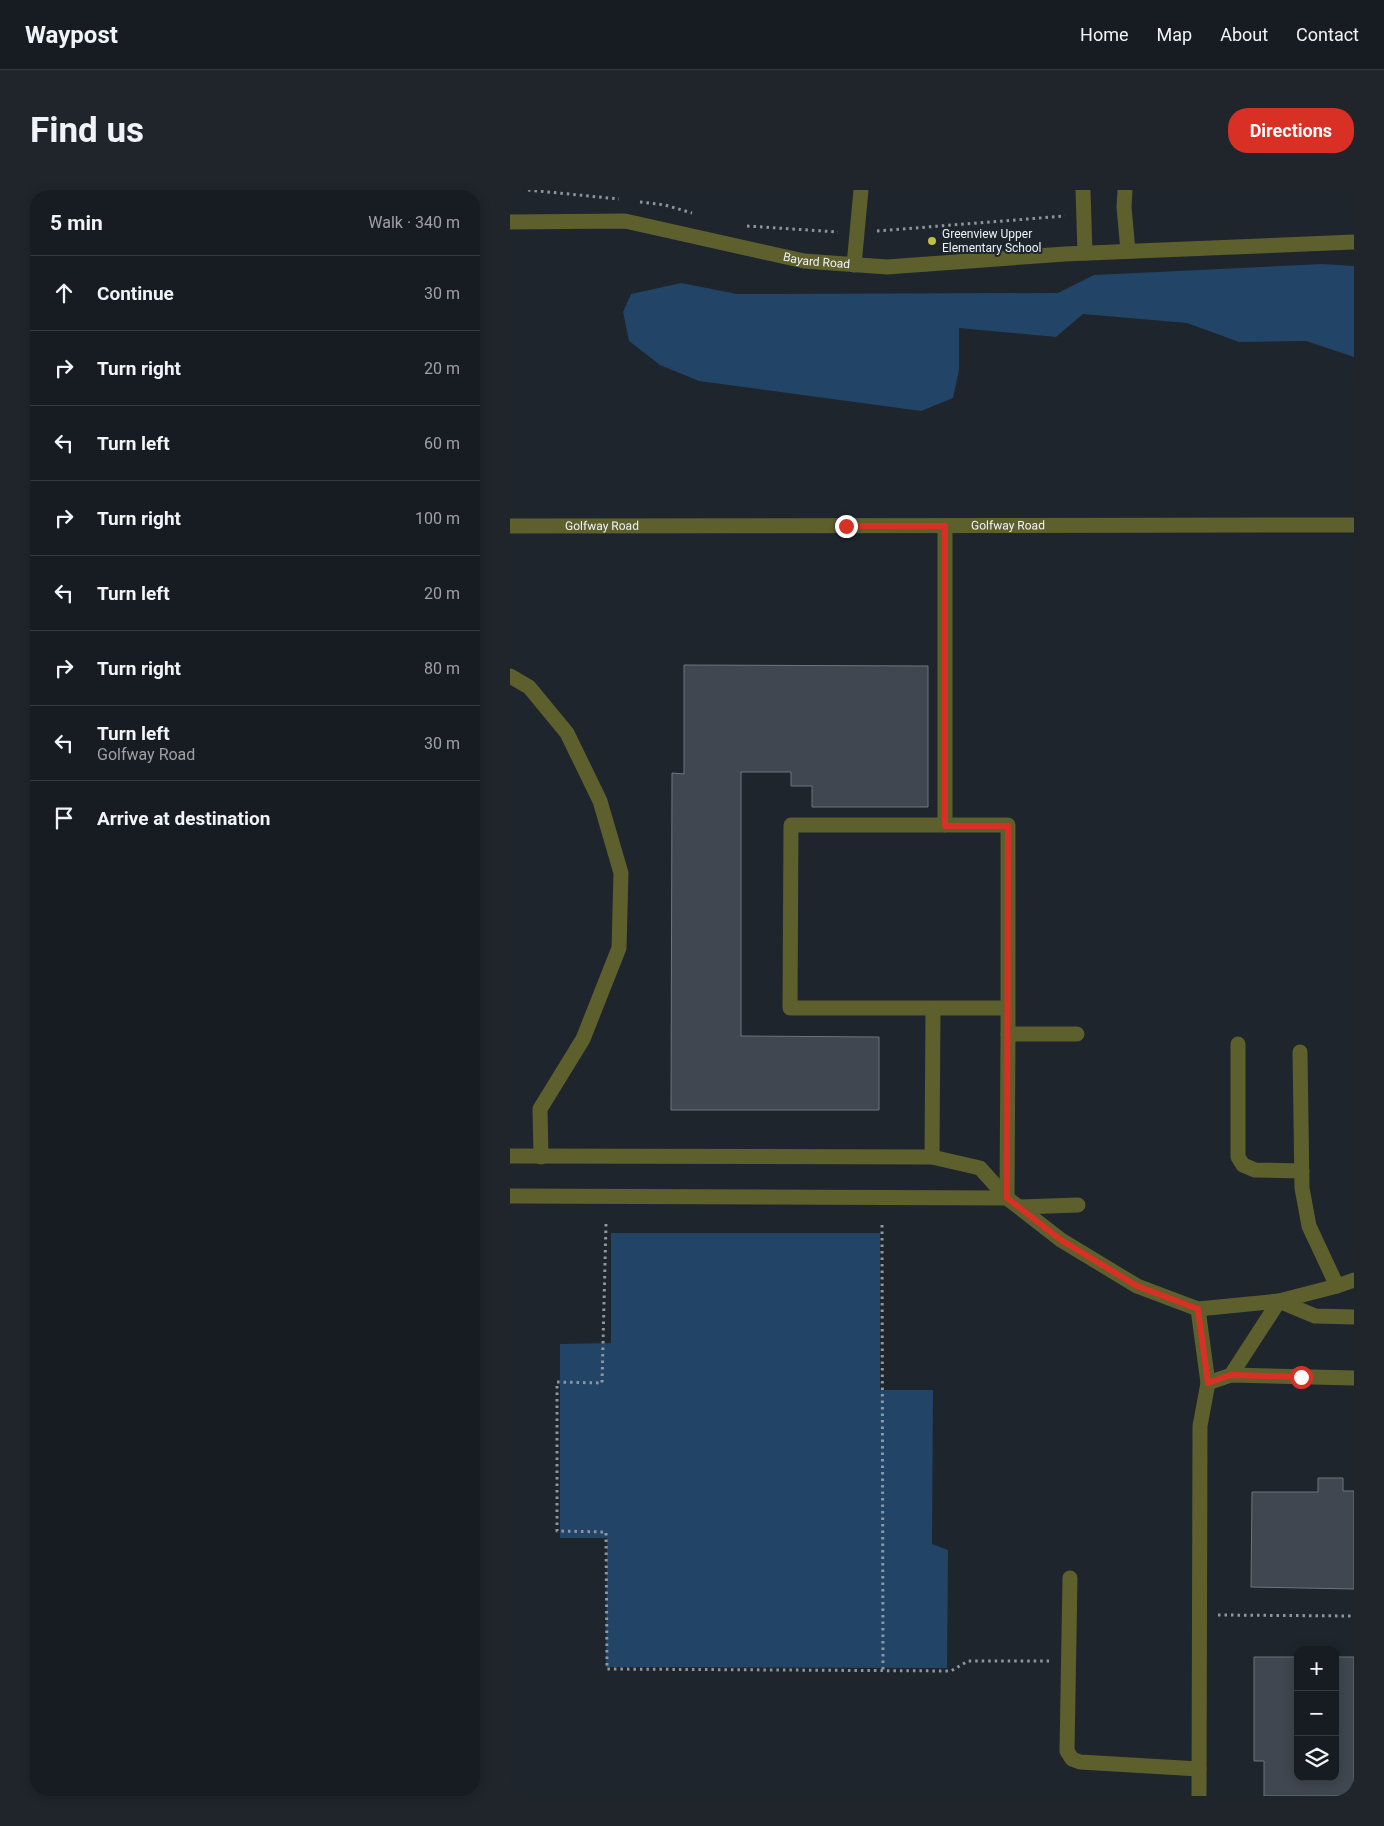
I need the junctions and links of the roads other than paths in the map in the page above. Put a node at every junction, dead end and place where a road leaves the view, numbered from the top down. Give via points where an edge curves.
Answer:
1 (862, 190) edge
2 (1083, 190) edge
3 (1125, 190) edge
4 (510, 222) edge
5 (1354, 242) edge
6 (1128, 251) junction
7 (1085, 254) junction
8 (854, 265) junction
9 (1354, 525) edge
10 (510, 526) edge
11 (945, 526) junction
12 (510, 676) edge
13 (945, 826) junction
14 (1008, 1008) junction
15 (933, 1009) junction
16 (1008, 1034) junction
17 (1077, 1034) dead end
18 (1238, 1044) dead end
19 (1300, 1052) dead end
20 (510, 1156) edge
21 (541, 1156) junction
22 (932, 1157) junction
23 (1302, 1171) junction
24 (510, 1196) edge
25 (1007, 1198) junction
26 (1078, 1206) dead end
27 (1020, 1207) junction
28 (1354, 1280) edge
29 (1337, 1286) junction
30 (1279, 1301) junction
31 (1198, 1309) junction
32 (1354, 1317) edge
33 (1231, 1375) junction
34 (1354, 1378) edge
35 (1208, 1383) junction
36 (1070, 1578) dead end
37 (1199, 1769) junction
38 (1199, 1796) edge

1 - 8 street
2 - 7 street
3 - 6 street
4 - 8 street, Bayard Road via 625,221 804,261
5 - 6 street, Bayard Road
6 - 7 street, Bayard Road
7 - 8 street, Bayard Road via 886,267
9 - 11 street, Golfway Road
10 - 11 street, Golfway Road
11 - 13 street
12 - 21 street via 530,687 567,733 600,801 621,873 618,948 583,1039 540,1109
13 - 14 street via 1008,826
13 - 15 street via 791,826 790,1008
14 - 15 street
14 - 16 street
15 - 22 street
16 - 17 street
16 - 25 street
18 - 23 street via 1238,1156 1243,1165 1255,1170
19 - 23 street
20 - 21 street
21 - 22 street
22 - 25 street via 980,1168
23 - 29 street via 1309,1226
24 - 25 street
25 - 27 street
26 - 27 street
27 - 31 street via 1061,1240 1137,1286
28 - 29 street
29 - 30 street
30 - 31 street
30 - 32 street via 1315,1316
30 - 33 street
31 - 35 street
33 - 34 street
33 - 35 street
35 - 37 street via 1200,1426
36 - 37 street via 1067,1751 1080,1762
37 - 38 street

